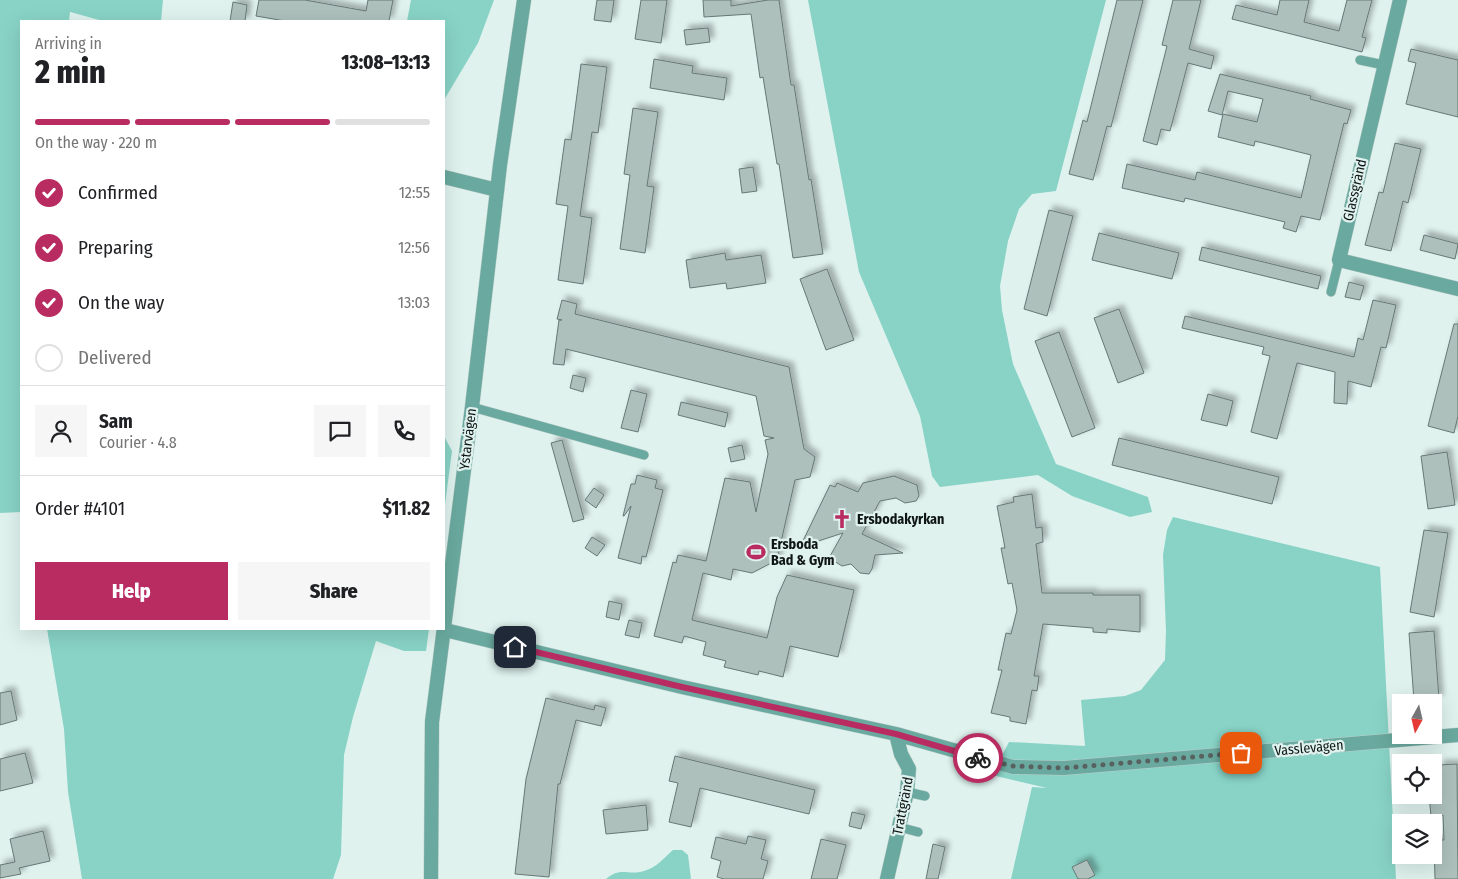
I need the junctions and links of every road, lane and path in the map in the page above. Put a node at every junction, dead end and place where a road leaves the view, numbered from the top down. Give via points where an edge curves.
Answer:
1 (524, 0) edge
2 (1400, 0) edge
3 (1360, 60) dead end
4 (1384, 65) junction
5 (445, 177) edge
6 (497, 190) junction
7 (1339, 260) junction
8 (1458, 289) edge
9 (1331, 292) dead end
10 (472, 407) junction
11 (644, 455) dead end
12 (445, 630) junction
13 (896, 734) junction
14 (1458, 735) edge
15 (908, 792) junction
16 (925, 796) dead end
17 (899, 827) junction
18 (918, 832) dead end
19 (431, 879) edge
20 (887, 879) edge

1 - 6 street, Ystarvägen
2 - 4 street, Glassgränd
3 - 4 lane
4 - 7 street, Glassgränd
5 - 6 street
6 - 10 street, Ystarvägen
7 - 8 street
7 - 9 lane
10 - 11 lane
10 - 12 street, Ystarvägen
12 - 13 street
12 - 19 street, Ystarvägen via 432,722
13 - 14 street, Vasslevägen via 1013,766 1064,768
13 - 15 street, Trattgränd via 909,768
15 - 16 lane
15 - 17 street, Trattgränd
17 - 18 lane
17 - 20 street, Trattgränd

